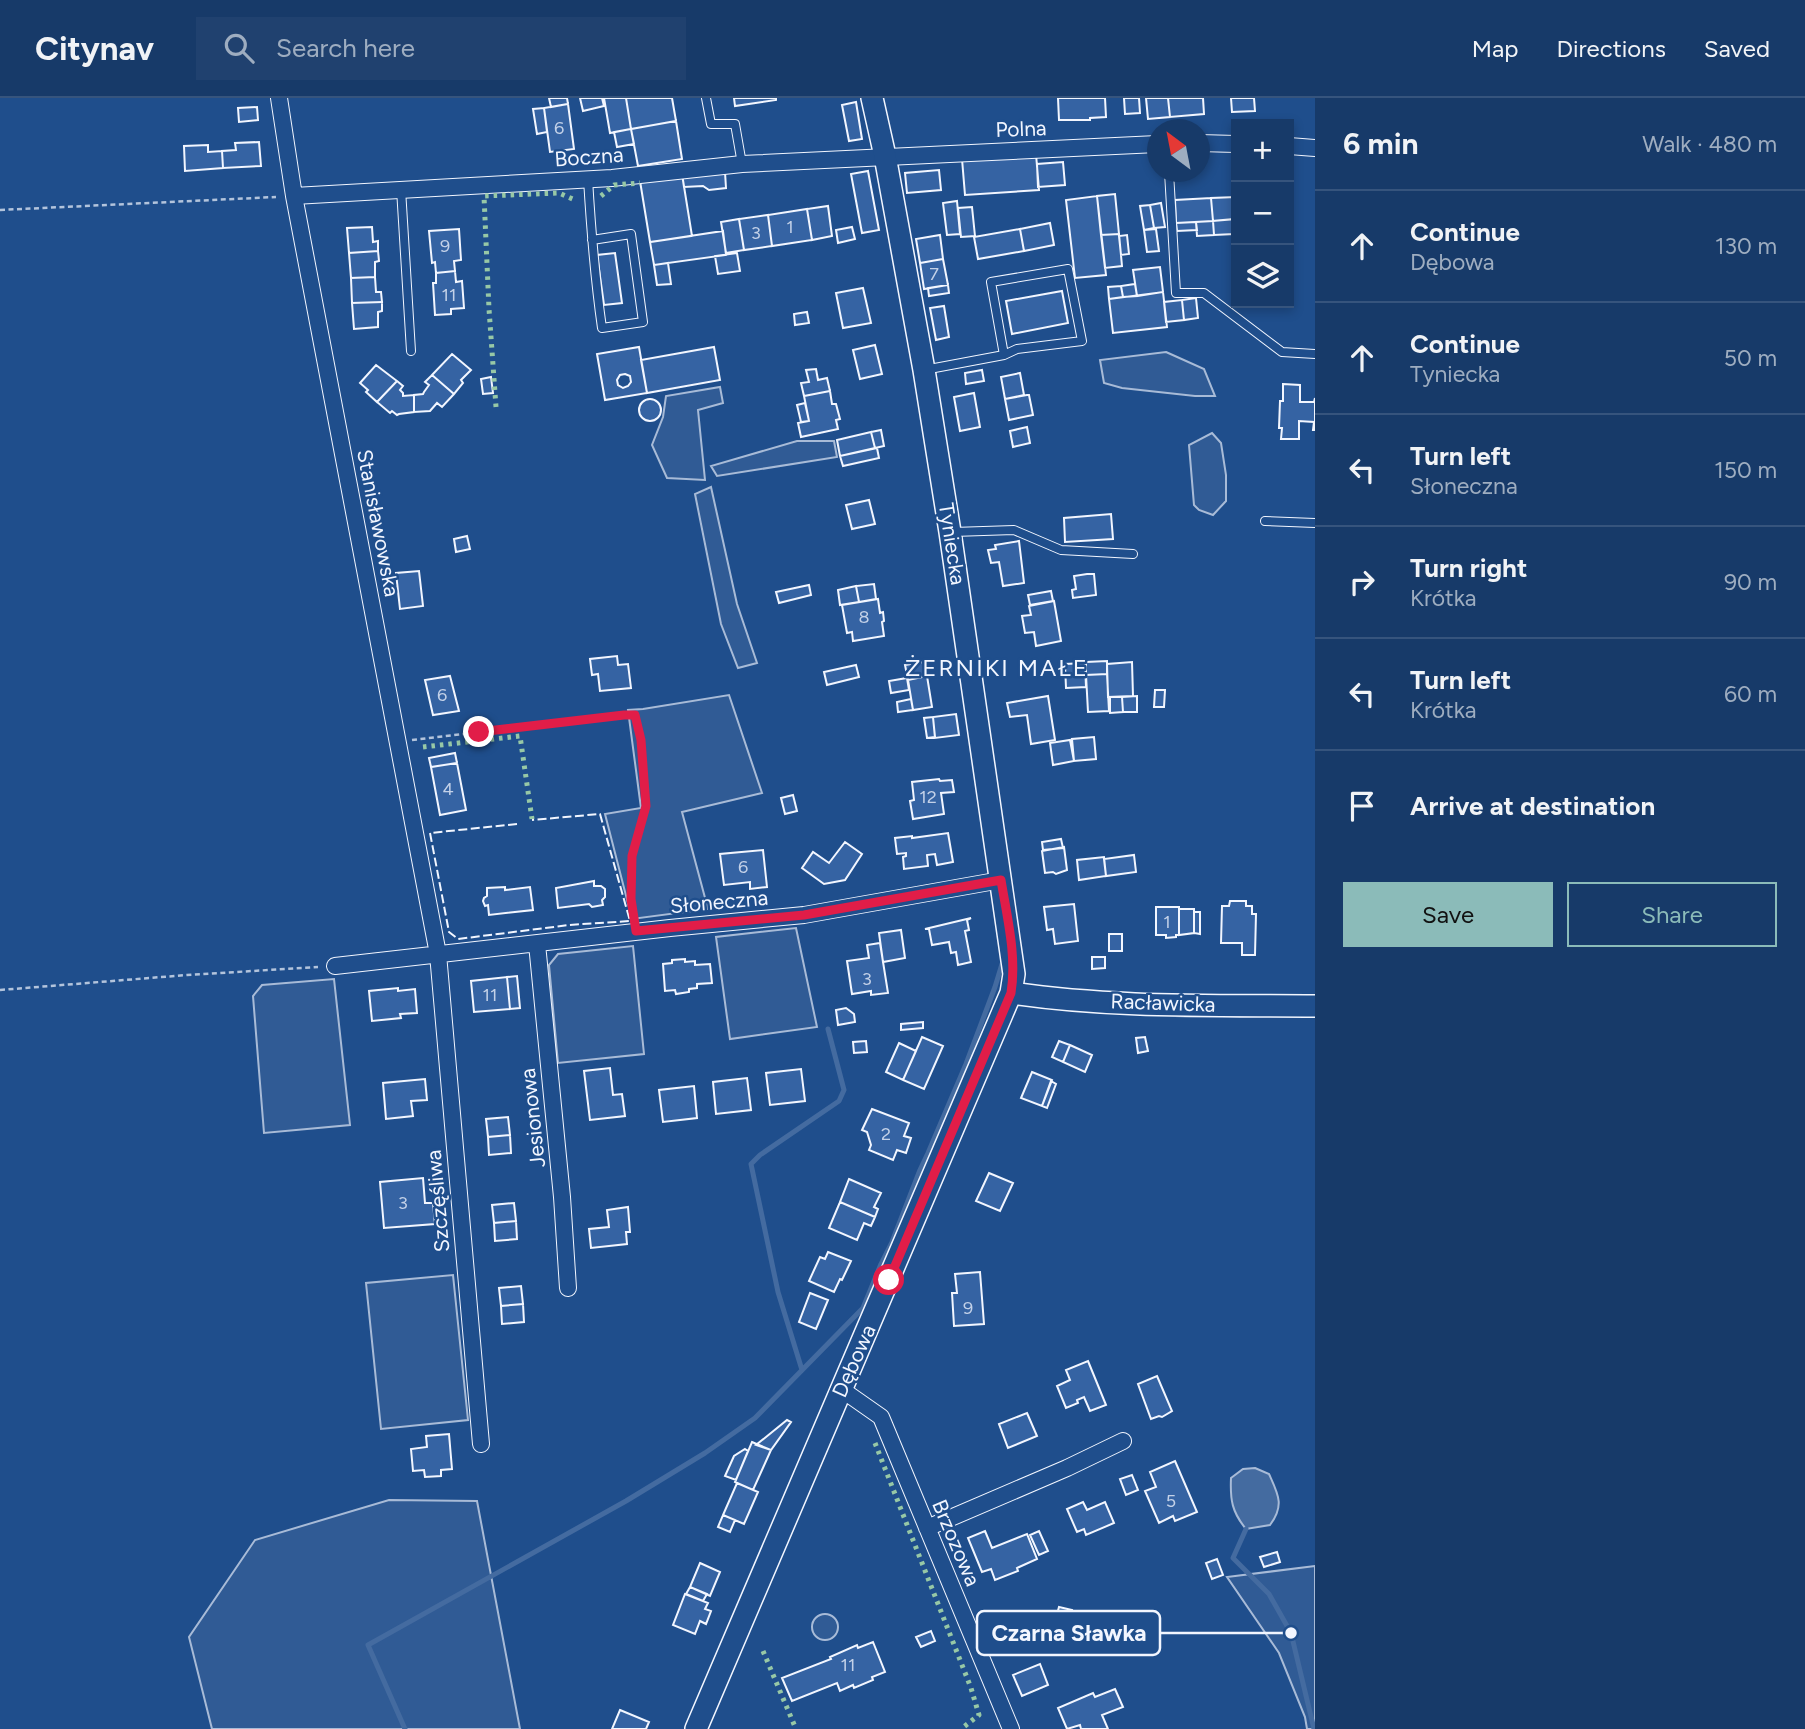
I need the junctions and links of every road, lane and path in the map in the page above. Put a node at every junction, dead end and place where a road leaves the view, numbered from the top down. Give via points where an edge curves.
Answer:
1 (279, 98) edge
2 (706, 98) edge
3 (872, 98) edge
4 (1210, 143) edge
5 (1147, 144) edge
6 (1231, 144) edge
7 (1294, 146) edge
8 (1315, 148) edge
9 (885, 156) junction
10 (742, 163) junction
11 (588, 179) junction
12 (1170, 182) edge
13 (401, 189) junction
14 (294, 196) junction
15 (0, 211) edge
16 (592, 240) junction
17 (411, 351) dead end
18 (1315, 354) edge
19 (1004, 355) junction
20 (924, 370) junction
21 (1265, 521) dead end
22 (1315, 523) edge
23 (950, 532) junction
24 (1133, 554) dead end
25 (398, 742) junction
26 (1001, 880) junction
27 (636, 931) junction
28 (537, 944) junction
29 (438, 954) junction
30 (335, 966) joint
31 (0, 990) edge
32 (1011, 993) junction
33 (1315, 1006) edge
34 (568, 1288) dead end
35 (841, 1389) junction
36 (1123, 1441) dead end
37 (481, 1444) dead end
38 (927, 1528) junction
39 (696, 1729) edge
40 (1011, 1729) edge

1 - 14 street, Stanisławowska
2 - 10 lane via 712,124 735,124
3 - 9 street, Tyniecka
4 - 6 street
5 - 9 street, Polna
7 - 8 street
9 - 10 street, Boczna
9 - 20 street, Tyniecka
10 - 11 street, Boczna
11 - 13 street, Boczna
11 - 16 lane
12 - 18 lane via 1176,293 1204,293 1282,352
13 - 14 street, Boczna
13 - 17 lane
14 - 15 path
14 - 25 street, Stanisławowska
16 - 16 lane via 602,328 643,322 631,234
19 - 19 lane via 1017,349 1082,341 1068,269 991,282
19 - 20 lane
20 - 23 street, Tyniecka
21 - 22 lane
23 - 24 lane via 1014,530 1061,550
23 - 26 street, Tyniecka
25 - 27 path via 635,715 646,806 632,856
25 - 29 street, Stanisławowska
26 - 27 street, Słoneczna via 804,915
26 - 32 street, Tyniecka via 1014,974
27 - 28 street, Słoneczna
28 - 29 street, Słoneczna
28 - 34 street, Jesionowa
29 - 30 street, Słoneczna
29 - 37 street, Szczęśliwa
30 - 31 path
32 - 33 street, Racławicka via 1067,1000
32 - 35 street, Dębowa
35 - 38 street, Brzozowa via 881,1417
35 - 39 street, Dębowa
36 - 38 street
38 - 40 street, Brzozowa

